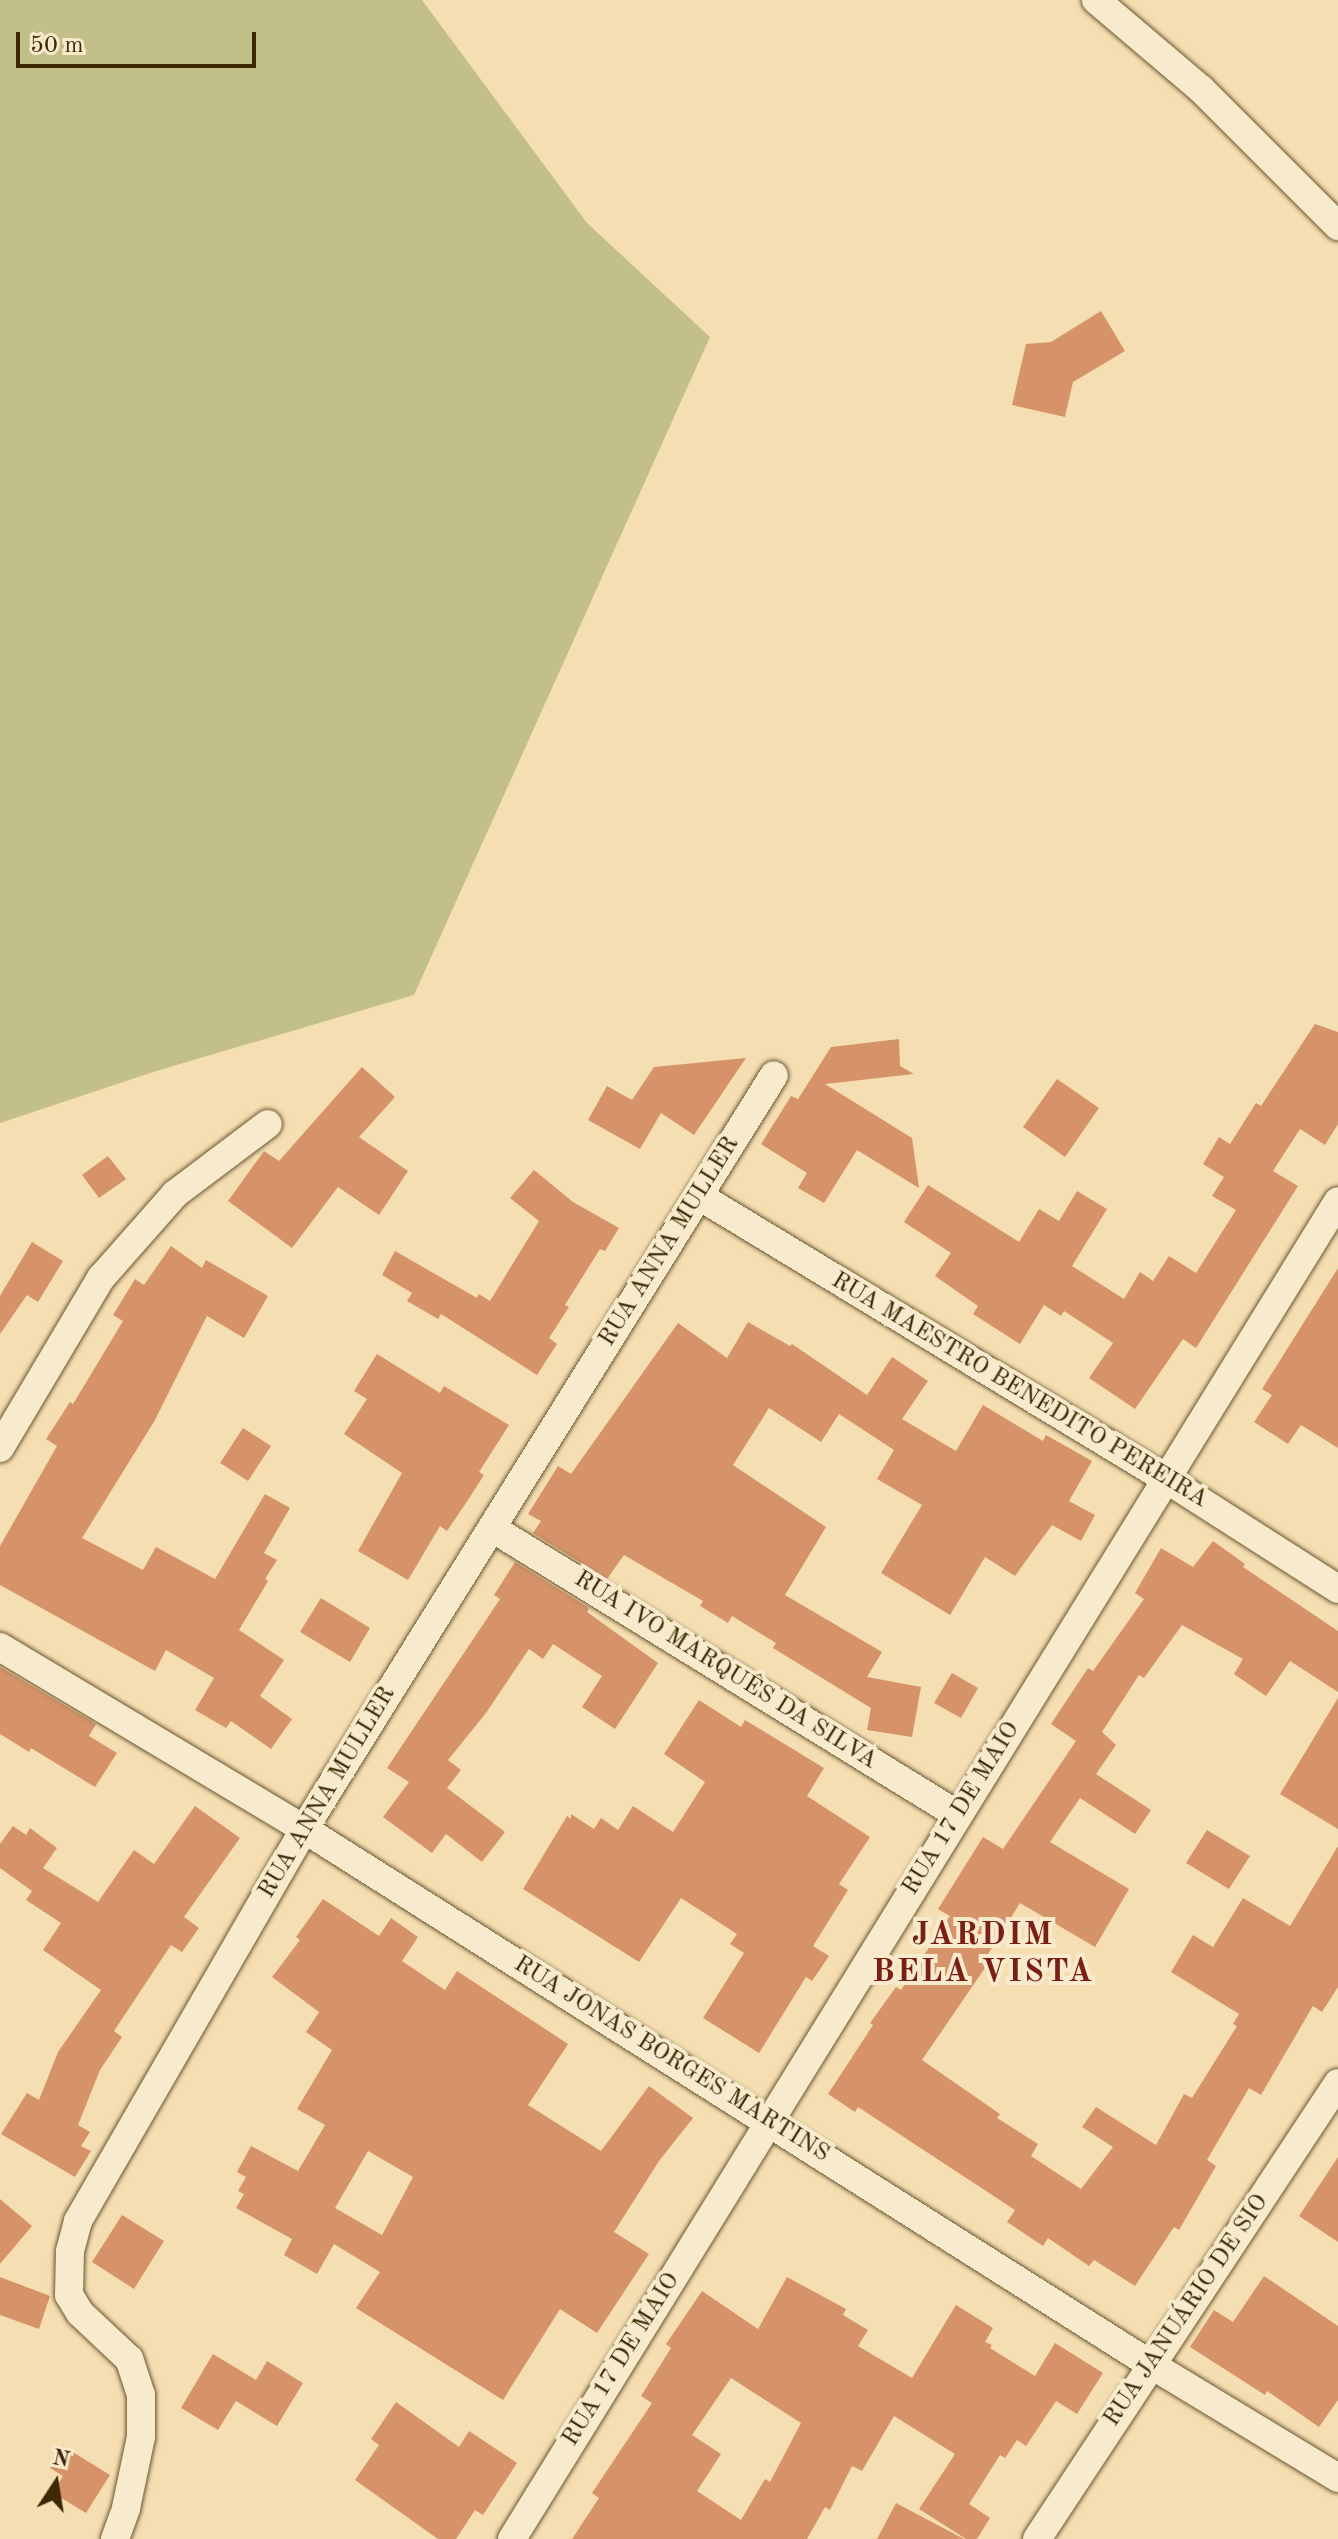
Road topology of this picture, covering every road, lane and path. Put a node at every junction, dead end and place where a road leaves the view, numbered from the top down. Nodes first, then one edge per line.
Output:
1 (1096, 0) edge
2 (1338, 226) edge
3 (774, 1075) dead end
4 (268, 1124) dead end
5 (699, 1196) junction
6 (1338, 1201) edge
7 (0, 1448) edge
8 (1166, 1479) junction
9 (492, 1528) junction
10 (1338, 1589) edge
11 (0, 1647) edge
12 (958, 1815) junction
13 (304, 1829) junction
14 (1338, 2083) edge
15 (769, 2121) junction
16 (1150, 2364) junction
17 (1338, 2478) edge
18 (115, 2539) edge
19 (512, 2539) edge
20 (1037, 2539) edge

1 - 2 street
3 - 5 street, RUA ANNA MULLER
4 - 7 street
5 - 8 street, RUA MAESTRO BENEDITO PEREIRA
5 - 9 street, RUA ANNA MULLER
6 - 8 street, RUA 17 DE MAIO
8 - 10 street, RUA MAESTRO BENEDITO PEREIRA
8 - 12 street, RUA 17 DE MAIO
9 - 12 street, RUA IVO MARQUÊS DA SILVA
9 - 13 street, RUA ANNA MULLER
11 - 13 street, RUA JONAS BORGES MARTINS
12 - 15 street, RUA 17 DE MAIO
13 - 15 street, RUA JONAS BORGES MARTINS
13 - 18 street, RUA ANNA MULLER
14 - 16 street, RUA JANUÁRIO DE SIO
15 - 16 street, RUA JONAS BORGES MARTINS
15 - 19 street, RUA 17 DE MAIO
16 - 17 street, RUA JONAS BORGES MARTINS
16 - 20 street, RUA JANUÁRIO DE SIO

